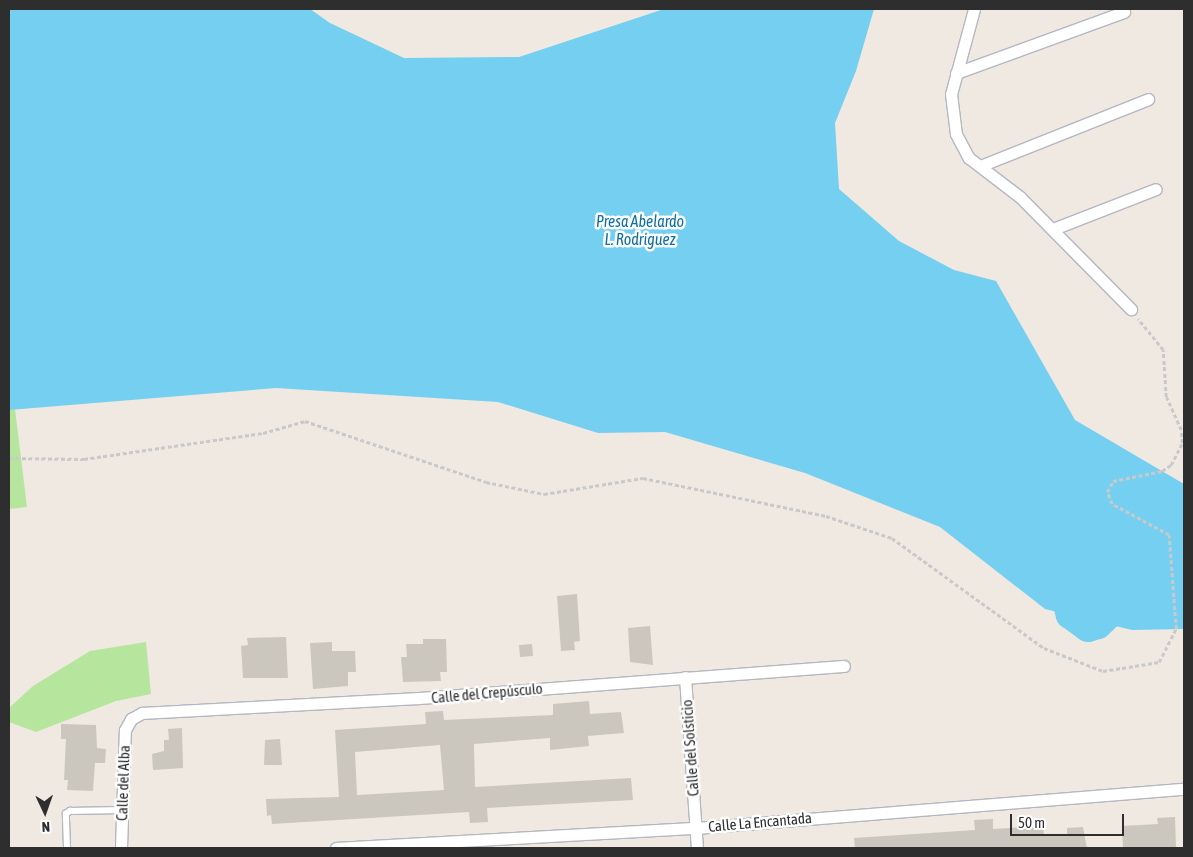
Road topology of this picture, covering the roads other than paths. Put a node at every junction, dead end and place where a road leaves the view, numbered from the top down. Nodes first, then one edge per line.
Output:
1 (974, 9) edge
2 (1124, 12) dead end
3 (956, 73) junction
4 (1148, 99) dead end
5 (980, 166) junction
6 (1156, 189) dead end
7 (1053, 229) junction
8 (1131, 309) road end
9 (844, 666) dead end
10 (684, 677) junction
11 (131, 719) joint
12 (1184, 788) edge
13 (122, 810) junction
14 (695, 828) junction
15 (67, 848) edge
16 (121, 848) edge
17 (336, 848) edge
18 (697, 848) edge

1 - 3 street
2 - 3 street
3 - 5 street
4 - 5 street
5 - 7 street
6 - 7 street
7 - 8 street
9 - 10 street, Calle del Crepúsculo
10 - 11 street, Calle del Crepúsculo
10 - 14 street, Calle del Solsticio
11 - 13 street, Calle del Alba
12 - 14 street, Calle La Encantada
13 - 15 lane
13 - 16 street, Calle del Alba
14 - 17 street, Calle La Encantada
14 - 18 street, Calle del Solsticio

